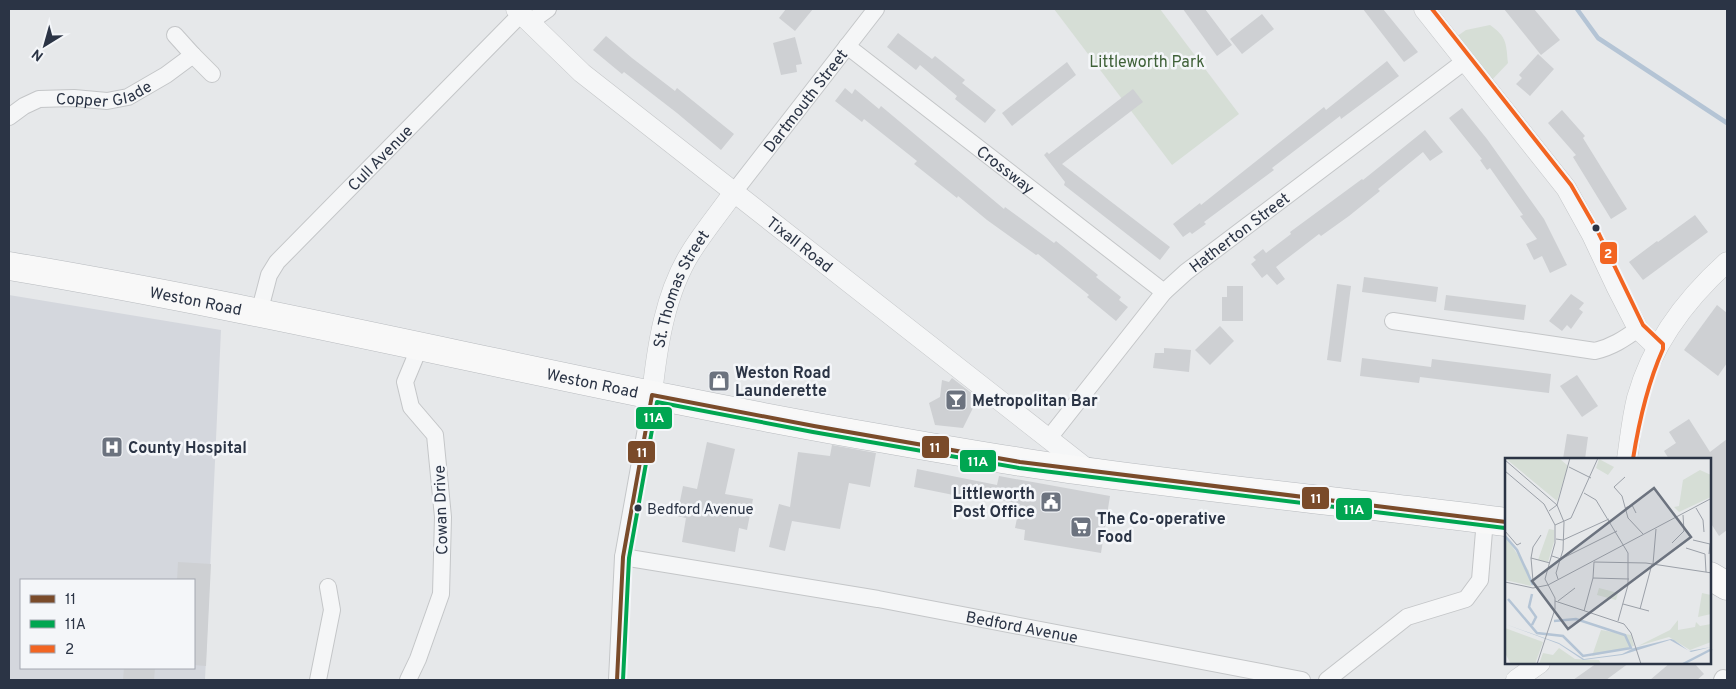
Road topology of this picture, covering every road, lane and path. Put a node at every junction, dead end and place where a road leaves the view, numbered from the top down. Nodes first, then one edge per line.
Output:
1 (548, 9) edge
2 (876, 9) edge
3 (1424, 9) edge
4 (522, 15) edge
5 (175, 35) dead end
6 (847, 46) junction
7 (193, 55) junction
8 (1465, 61) junction
9 (212, 74) dead end
10 (9, 116) edge
11 (734, 192) junction
12 (1727, 262) edge
13 (9, 266) edge
14 (1164, 292) junction
15 (259, 313) junction
16 (1393, 321) dead end
17 (1638, 329) junction
18 (420, 346) junction
19 (1658, 347) junction
20 (652, 395) junction
21 (1049, 438) junction
22 (1627, 458) edge
23 (1091, 472) junction
24 (1495, 521) edge
25 (623, 557) junction
26 (1711, 577) edge
27 (1727, 586) edge
28 (328, 587) dead end
29 (1539, 664) edge
30 (318, 680) edge
31 (408, 680) edge
32 (617, 680) edge
33 (1302, 680) edge
34 (1327, 680) edge
35 (1516, 680) edge

1 - 4 street, Cull Avenue
2 - 6 street, Dartmouth Street
3 - 8 street
4 - 11 street, Tixall Road
4 - 15 street, Cull Avenue
5 - 7 street
6 - 11 street, Dartmouth Street
6 - 14 street, Crossway
7 - 9 street
7 - 10 street, Copper Glade
8 - 14 street, Hatherton Street
8 - 17 street
11 - 20 street, St. Thomas Street
11 - 21 street, Tixall Road
12 - 19 street
13 - 15 highway, Weston Road
14 - 21 street, Hatherton Street
15 - 18 highway, Weston Road
16 - 17 street
17 - 19 street
18 - 20 highway, Weston Road
18 - 31 street, Cowan Drive
19 - 22 street
20 - 23 highway, Weston Road
20 - 25 street
21 - 23 street, Tixall Road
23 - 24 highway, Weston Road
24 - 34 street
25 - 32 street
25 - 33 street, Bedford Avenue
26 - 27 highway
28 - 30 street
29 - 35 street

